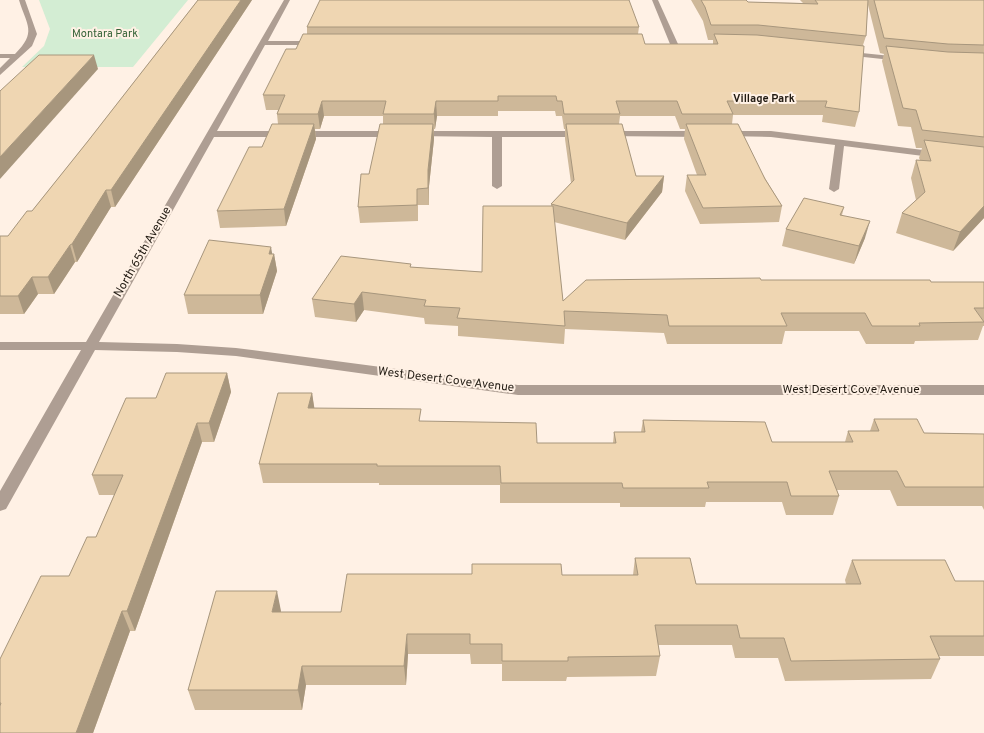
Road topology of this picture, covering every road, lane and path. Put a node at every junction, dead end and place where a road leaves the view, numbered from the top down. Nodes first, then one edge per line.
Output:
1 (22, 0) edge
2 (286, 0) edge
3 (655, 0) edge
4 (263, 43) junction
5 (324, 43) edge
6 (664, 44) edge
7 (674, 44) junction
8 (683, 44) edge
9 (838, 52) edge
10 (0, 56) edge
11 (18, 56) junction
12 (906, 60) edge
13 (0, 74) edge
14 (211, 134) junction
15 (497, 134) junction
16 (840, 143) junction
17 (946, 156) edge
18 (497, 186) dead end
19 (834, 189) dead end
20 (0, 346) edge
21 (90, 346) junction
22 (984, 390) edge
23 (0, 505) edge

1 - 11 street
2 - 4 street, North 65th Avenue
3 - 7 street
4 - 5 street
4 - 14 street, North 65th Avenue
6 - 7 street
7 - 8 street
9 - 12 street
10 - 11 street
11 - 13 street
14 - 15 street
14 - 21 street, North 65th Avenue
15 - 16 street
15 - 18 street
16 - 17 street
16 - 19 street
20 - 21 street, West Desert Cove Avenue
21 - 22 street, West Desert Cove Avenue
21 - 23 street, North 65th Avenue

